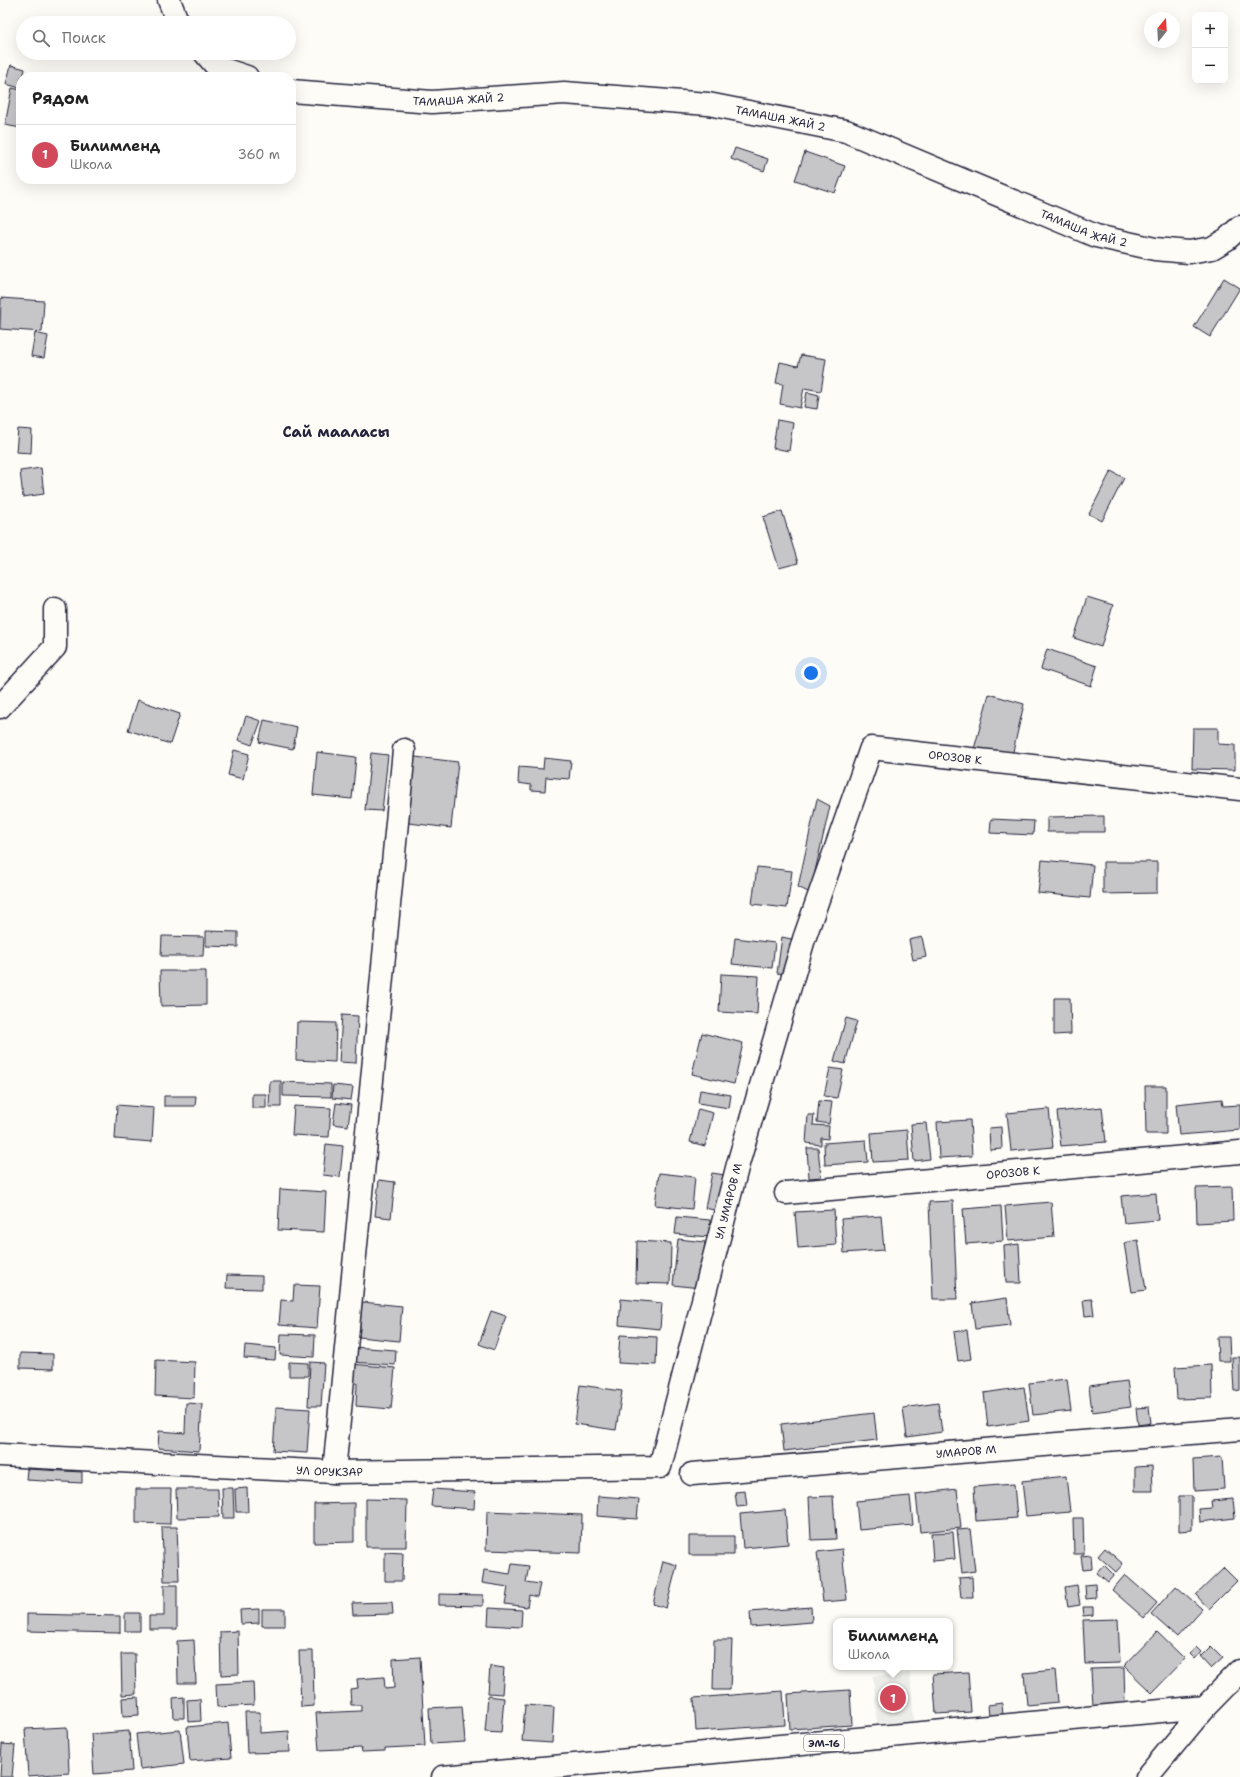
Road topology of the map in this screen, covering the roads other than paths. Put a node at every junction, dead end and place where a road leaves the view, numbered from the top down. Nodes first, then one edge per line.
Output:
1 (169, 0) edge
2 (175, 16) edge
3 (211, 60) edge
4 (232, 72) edge
5 (296, 91) edge
6 (1240, 227) edge
7 (54, 609) dead end
8 (0, 707) edge
9 (404, 750) dead end
10 (1240, 789) edge
11 (804, 939) joint
12 (1240, 1152) edge
13 (786, 1193) dead end
14 (1240, 1429) edge
15 (0, 1455) edge
16 (660, 1467) joint
17 (334, 1472) junction
18 (692, 1474) dead end
19 (1240, 1671) edge
20 (1205, 1707) junction
21 (443, 1777) edge
22 (1148, 1777) edge

1 - 2 main road
3 - 4 main road
5 - 6 main road, ТАМАША ЖАЙ 2
7 - 8 main road
9 - 17 main road
10 - 11 main road, ОРОЗОВ К
11 - 16 main road, УЛ УМАРОВ М
12 - 13 main road, ОРОЗОВ К
14 - 18 main road, УМАРОВ М
15 - 17 main road, УЛ ОРУКЗАР
16 - 17 main road, УЛ ОРУКЗАР
19 - 20 main road
20 - 21 main road, ЭМ-16
20 - 22 main road

